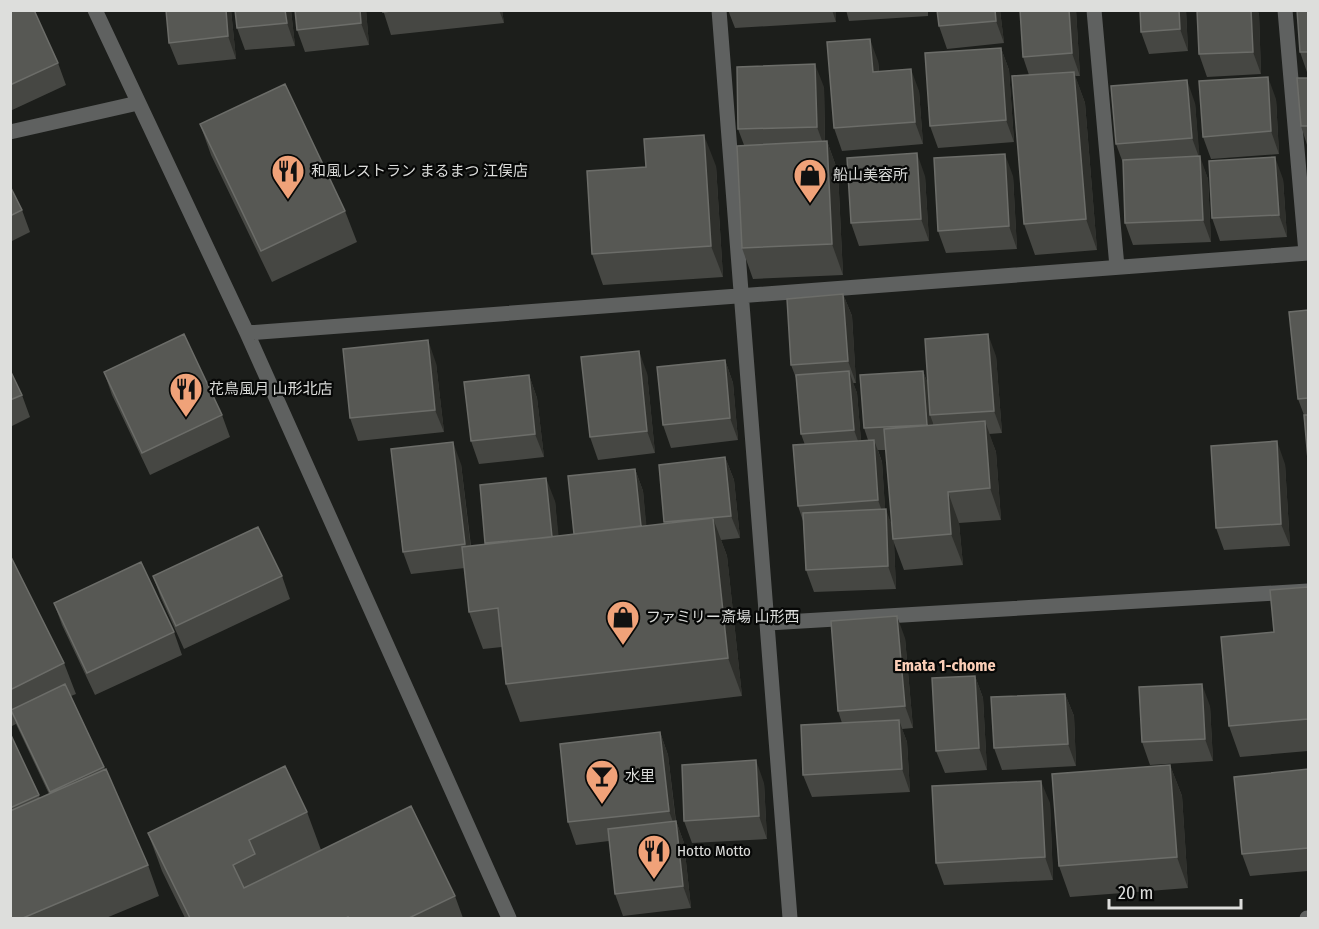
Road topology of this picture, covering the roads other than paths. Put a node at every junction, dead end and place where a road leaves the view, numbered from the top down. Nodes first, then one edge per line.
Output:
1 (95, 10) edge
2 (719, 10) edge
3 (1094, 10) edge
4 (1285, 10) edge
5 (138, 103) junction
6 (10, 132) edge
7 (1307, 253) edge
8 (1117, 267) junction
9 (741, 296) junction
10 (247, 333) junction
11 (1308, 591) edge
12 (768, 623) junction
13 (509, 918) edge
14 (790, 918) edge

1 - 5 street
2 - 9 street
3 - 8 street
4 - 7 street
5 - 6 street
5 - 10 street
7 - 8 street
8 - 9 street
9 - 10 street
9 - 12 street
10 - 13 street
11 - 12 street
12 - 14 street

